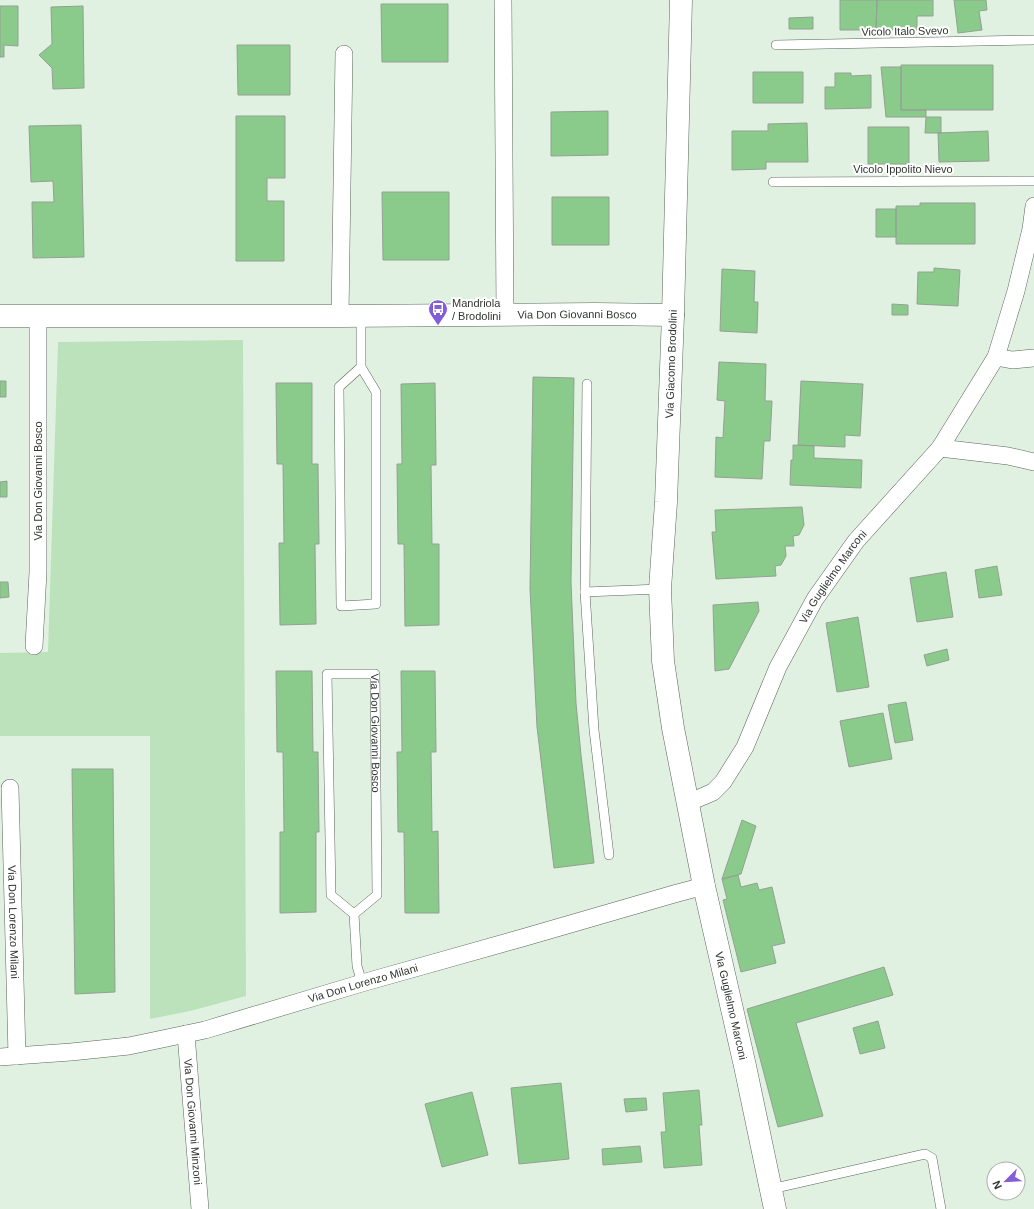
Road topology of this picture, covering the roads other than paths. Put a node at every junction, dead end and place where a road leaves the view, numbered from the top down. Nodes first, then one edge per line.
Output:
1 (503, 0) edge
2 (680, 0) edge
3 (1034, 40) edge
4 (776, 45) dead end
5 (344, 54) dead end
6 (1034, 181) edge
7 (773, 182) dead end
8 (1034, 206) edge
9 (505, 315) junction
10 (673, 315) junction
11 (0, 316) edge
12 (340, 316) junction
13 (361, 316) junction
14 (38, 317) junction
15 (996, 357) junction
16 (1034, 358) edge
17 (361, 367) junction
18 (587, 384) dead end
19 (940, 448) junction
20 (1034, 462) edge
21 (660, 589) junction
22 (585, 592) junction
23 (34, 646) dead end
24 (673, 728) joint
25 (10, 788) dead end
26 (687, 803) junction
27 (609, 855) dead end
28 (704, 886) junction
29 (354, 914) junction
30 (362, 983) junction
31 (186, 1034) junction
32 (17, 1056) junction
33 (0, 1057) edge
34 (773, 1199) edge
35 (200, 1209) edge
36 (941, 1209) edge

1 - 9 street
2 - 10 street, Via Giacomo Brodolini
3 - 4 lane, Vicolo Italo Svevo
5 - 12 street
6 - 7 lane, Vicolo Ippolito Nievo
8 - 15 street, Via Guglielmo Marconi
9 - 10 street, Via Don Giovanni Bosco
9 - 13 street, Via Don Giovanni Bosco
10 - 21 street, Via Giacomo Brodolini
11 - 14 street, Via Don Giovanni Bosco
12 - 13 street, Via Don Giovanni Bosco
12 - 14 street, Via Don Giovanni Bosco
13 - 17 lane
14 - 23 street, Via Don Giovanni Bosco
15 - 16 street
15 - 19 street, Via Guglielmo Marconi
17 - 17 lane
18 - 22 lane
19 - 20 street
19 - 26 street, Via Guglielmo Marconi
21 - 22 lane
21 - 24 street, Via Giacomo Brodolini
22 - 27 lane
24 - 26 street, Via Guglielmo Marconi
25 - 32 street, Via Don Lorenzo Milani
26 - 28 street, Via Guglielmo Marconi
28 - 30 street, Via Don Lorenzo Milani
28 - 34 street, Via Guglielmo Marconi
29 - 29 lane, Via Don Giovanni Bosco
29 - 30 lane
30 - 31 street, Via Don Lorenzo Milani
31 - 32 street, Via Don Lorenzo Milani
31 - 35 street, Via Don Giovanni Minzoni
32 - 33 street, Via Don Lorenzo Milani
34 - 36 lane

